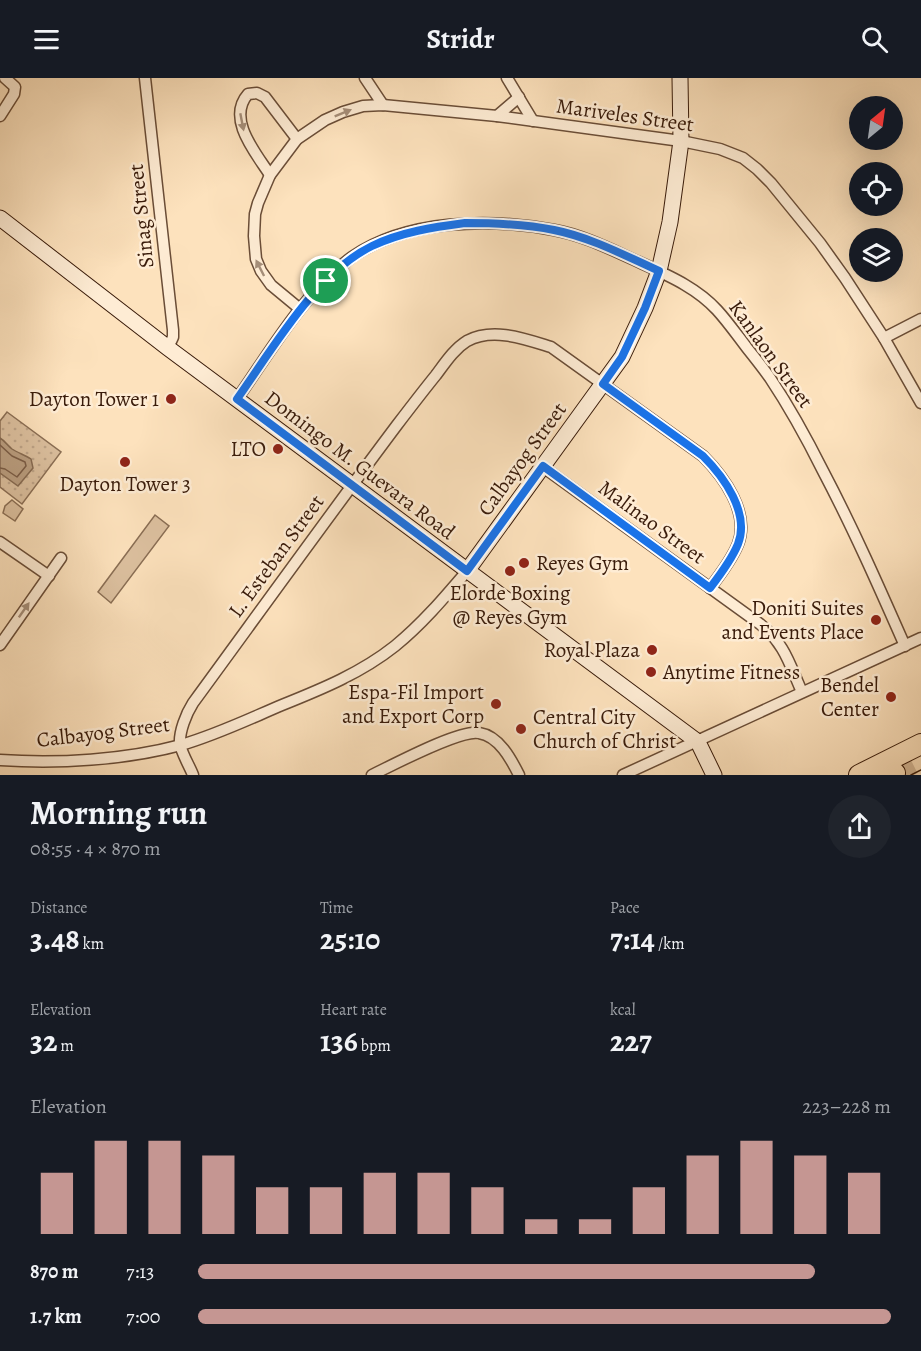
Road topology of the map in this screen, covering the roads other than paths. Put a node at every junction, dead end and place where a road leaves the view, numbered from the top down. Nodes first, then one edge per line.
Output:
1 (5, 78) edge
2 (145, 78) edge
3 (365, 78) edge
4 (507, 78) edge
5 (680, 78) edge
6 (519, 98) junction
7 (383, 105) junction
8 (0, 116) edge
9 (497, 116) junction
10 (533, 121) junction
11 (297, 139) junction
12 (681, 141) junction
13 (270, 175) junction
14 (0, 218) edge
15 (659, 271) junction
16 (300, 309) junction
17 (921, 319) edge
18 (884, 338) junction
19 (168, 348) junction
20 (603, 384) junction
21 (237, 399) junction
22 (921, 403) edge
23 (543, 466) junction
24 (351, 486) junction
25 (4, 545) edge
26 (0, 558) edge
27 (61, 558) dead end
28 (467, 571) junction
29 (49, 576) junction
30 (710, 588) junction
31 (921, 638) edge
32 (0, 645) edge
33 (905, 646) junction
34 (802, 692) junction
35 (698, 742) junction
36 (921, 744) edge
37 (180, 745) junction
38 (0, 760) edge
39 (194, 775) edge
40 (372, 775) edge
41 (519, 775) edge
42 (623, 775) edge
43 (714, 775) edge
44 (859, 775) edge

1 - 8 street
2 - 19 street, Sinag Street
3 - 7 street
4 - 6 street
5 - 12 main road, Calbayog Street
6 - 9 street
6 - 10 street
7 - 9 street, Mariveles Street
11 -> 7 street, Mariveles Street
9 - 10 street, Mariveles Street
10 - 12 street, Mariveles Street
11 - 13 street, Mariveles Street
11 -> 13 street
12 - 15 main road, Calbayog Street
12 - 18 street, Mariveles Street
16 -> 13 street, Mariveles Street
14 - 19 main road, Domingo M. Guevara Road
15 - 16 street, Kanlaon Street
15 - 20 main road, Calbayog Street
15 - 33 street, Kanlaon Street
16 - 21 street, Kanlaon Street
17 - 18 street
18 - 22 street, Mariveles Street
19 - 21 main road, Domingo M. Guevara Road
20 - 23 main road, Calbayog Street
20 - 24 street, L. Esteban Street
20 - 30 street, L. Esteban Street
21 - 24 main road, Domingo M. Guevara Road
23 - 28 main road, Calbayog Street
23 - 30 street, Malinao Street
24 - 28 main road, Domingo M. Guevara Road
24 - 37 street, L. Esteban Street
25 - 26 street
25 - 29 street
27 - 29 street
28 - 35 main road, Domingo M. Guevara Road
28 - 37 street, Calbayog Street
32 -> 29 street
30 - 34 street, Malinao Street
31 - 33 street
33 - 34 street
34 - 35 street
35 - 42 street
35 - 43 main road, Domingo M. Guevara Road
36 - 44 highway
37 - 38 street, Calbayog Street
37 - 39 street
40 - 41 street

